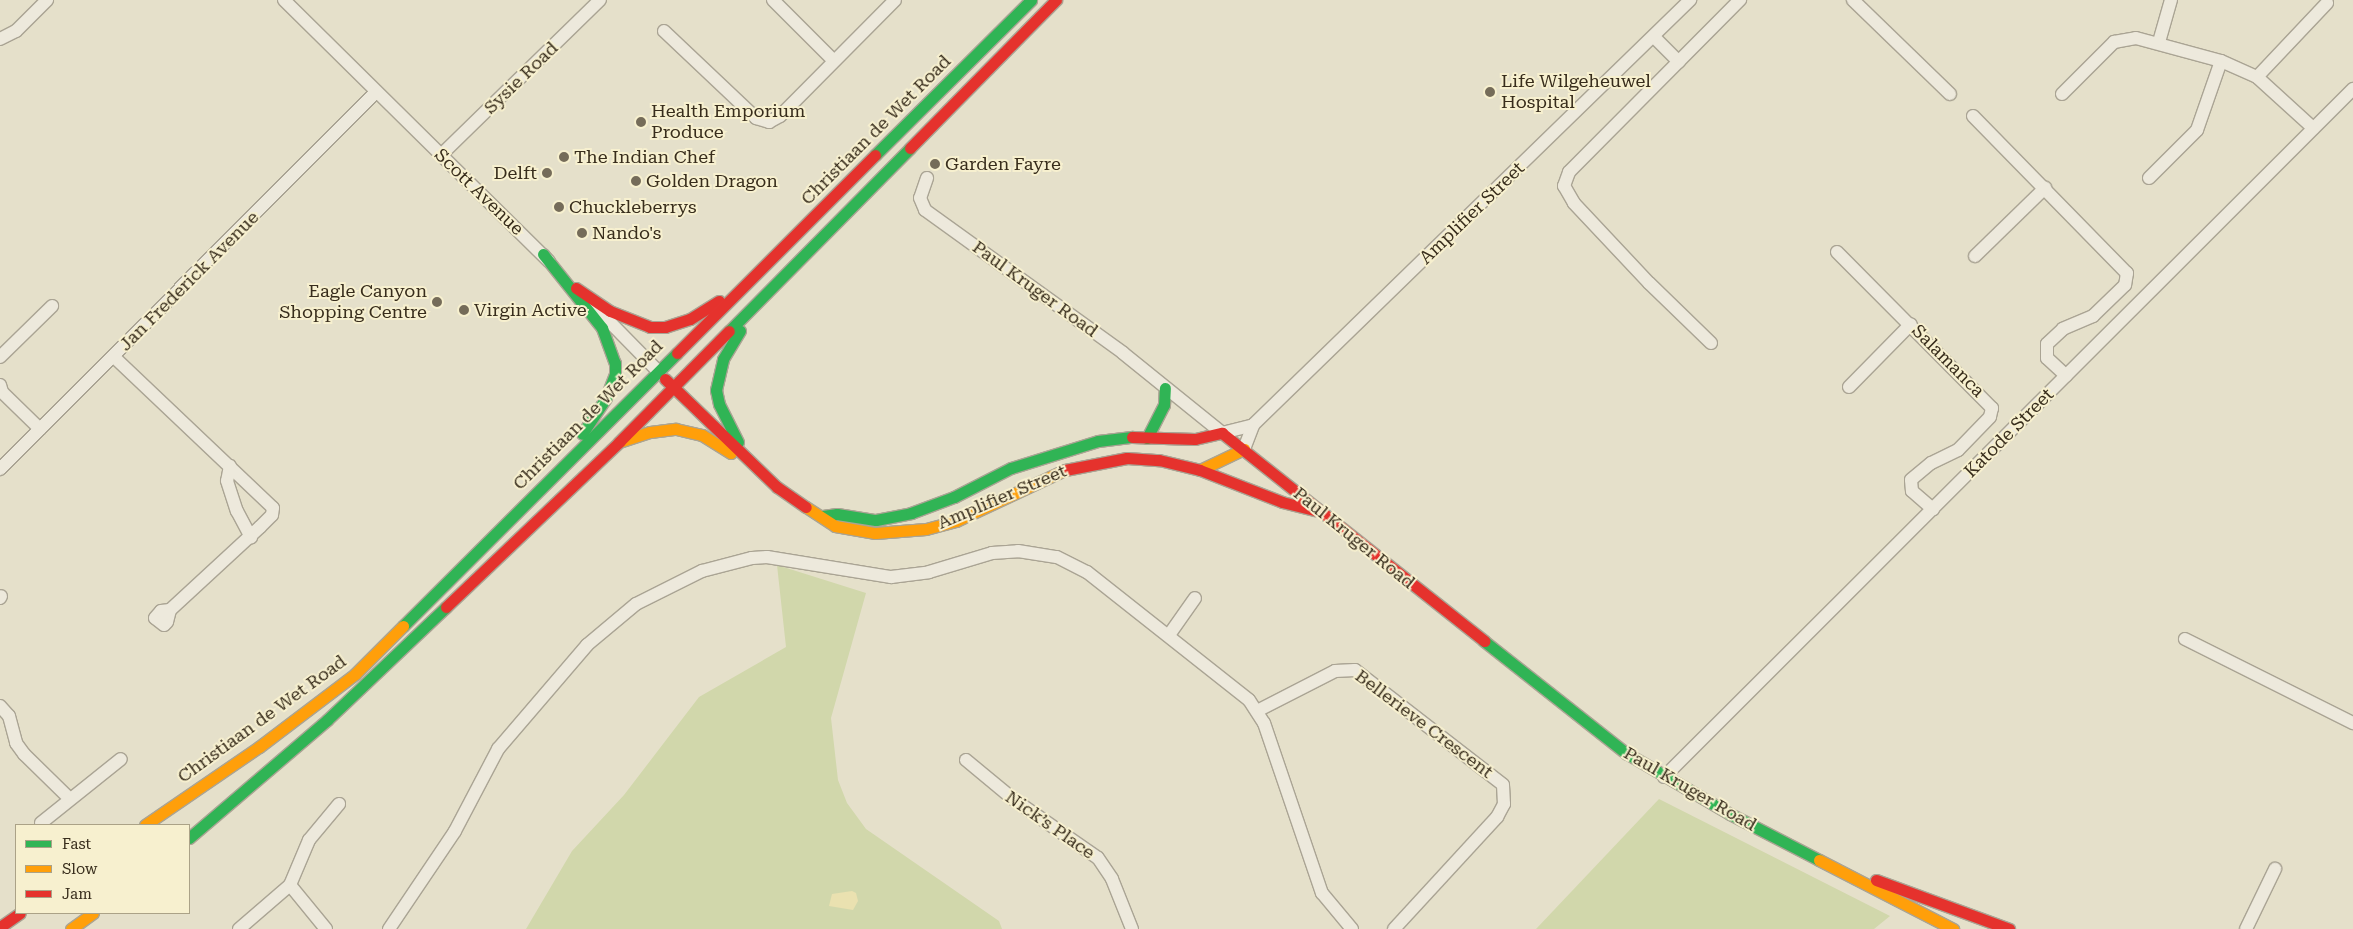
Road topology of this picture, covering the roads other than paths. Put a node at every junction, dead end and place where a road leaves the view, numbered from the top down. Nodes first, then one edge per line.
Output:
1 (48, 0) edge
2 (284, 0) edge
3 (600, 0) edge
4 (772, 0) edge
5 (895, 0) edge
6 (1031, 0) edge
7 (1056, 0) edge
8 (1690, 0) edge
9 (1740, 0) edge
10 (1853, 0) edge
11 (2171, 0) edge
12 (2328, 3) dead end
13 (664, 31) dead end
14 (1654, 37) junction
15 (0, 39) edge
16 (2159, 42) junction
17 (834, 61) junction
18 (2221, 61) junction
19 (1679, 62) junction
20 (2258, 77) junction
21 (2353, 88) edge
22 (376, 92) junction
23 (1950, 94) dead end
24 (2062, 94) dead end
25 (1973, 116) dead end
26 (2313, 128) junction
27 (441, 155) junction
28 (927, 178) dead end
29 (2149, 178) dead end
30 (2045, 188) junction
31 (1837, 252) dead end
32 (543, 254) junction
33 (1975, 256) dead end
34 (744, 285) junction
35 (576, 288) junction
36 (762, 300) junction
37 (52, 306) dead end
38 (1911, 324) junction
39 (1711, 343) dead end
40 (0, 357) edge
41 (114, 357) junction
42 (658, 371) junction
43 (2066, 376) junction
44 (0, 385) edge
45 (673, 387) junction
46 (1849, 387) dead end
47 (1165, 388) junction
48 (1254, 425) junction
49 (40, 430) junction
50 (1222, 433) junction
51 (1148, 438) junction
52 (619, 442) junction
53 (1244, 449) junction
54 (750, 463) junction
55 (230, 466) junction
56 (0, 469) edge
57 (1200, 470) junction
58 (777, 487) junction
59 (540, 488) junction
60 (1933, 509) junction
61 (1319, 512) junction
62 (823, 516) junction
63 (250, 537) junction
64 (1195, 598) dead end
65 (170, 610) dead end
66 (1170, 635) junction
67 (2185, 639) dead end
68 (0, 706) edge
69 (1257, 711) junction
70 (2353, 723) edge
71 (121, 760) dead end
72 (966, 760) dead end
73 (1664, 777) junction
74 (70, 799) junction
75 (339, 804) dead end
76 (41, 823) dead end
77 (146, 824) edge
78 (190, 837) edge
79 (1825, 863) junction
80 (2275, 869) dead end
81 (290, 885) junction
82 (19, 914) edge
83 (92, 914) edge
84 (0, 927) edge
85 (71, 929) edge
86 (239, 929) edge
87 (326, 929) edge
88 (389, 929) edge
89 (1132, 929) edge
90 (1352, 929) edge
91 (1394, 929) edge
92 (1953, 929) edge
93 (2009, 929) edge
94 (2246, 929) edge

1 - 15 street
2 - 22 street, Scott Avenue
3 - 27 street, Sysie Road
4 - 17 street
5 - 17 street
6 - 34 main road, Christiaan de Wet Road
7 - 36 main road, Christiaan de Wet Road
8 - 14 street, Amplifier Street
9 - 19 street
10 - 23 street
11 - 16 street
12 - 20 street
13 - 17 street
14 - 19 street
14 - 48 street, Amplifier Street
16 - 18 street
16 - 24 street
18 - 20 street
18 - 29 street
19 - 39 street
20 - 26 street
21 - 26 street, Katode Street
22 - 27 street, Scott Avenue
22 - 41 street, Jan Frederick Avenue
25 - 30 street
26 - 43 street, Katode Street
27 - 32 street, Scott Avenue
28 - 47 street, Paul Kruger Road
30 - 33 street
30 - 43 street
31 - 38 street, Salamanca
32 - 35 street, Scott Avenue
32 - 59 main road
34 - 35 main road
34 - 42 main road, Christiaan de Wet Road
35 - 42 street, Scott Avenue
36 - 45 main road, Christiaan de Wet Road
36 - 54 main road
37 - 40 street
38 - 46 street
38 - 60 street, Salamanca
41 - 49 street, Jan Frederick Avenue
41 - 55 street
42 - 45 main road, Scott Avenue
42 - 59 main road, Christiaan de Wet Road
43 - 60 street, Katode Street
44 - 49 street
45 - 52 main road, Christiaan de Wet Road
45 - 54 main road, Amplifier Street
47 - 50 street, Paul Kruger Road
47 - 51 main road
48 - 50 street, Amplifier Street
48 - 53 street, Amplifier Street
49 - 56 street, Jan Frederick Avenue
50 - 51 main road, Amplifier Street
50 - 53 main road, Paul Kruger Road
51 - 62 main road, Amplifier Street
52 - 58 main road
52 - 78 main road, Christiaan de Wet Road
53 - 57 main road
53 - 61 main road, Paul Kruger Road
54 - 58 main road, Amplifier Street
55 - 63 street
55 - 63 street
57 - 61 main road, Amplifier Street
57 - 62 main road, Amplifier Street
58 - 62 main road, Amplifier Street
59 - 77 main road, Christiaan de Wet Road
60 - 73 street, Katode Street
61 - 73 main road, Paul Kruger Road
63 - 65 street
64 - 66 street
66 - 69 street
66 - 88 street
67 - 70 street
68 - 74 street
69 - 90 street
69 - 91 street, Bellerieve Crescent
71 - 74 street
72 - 89 street, Nick’s Place
73 - 79 main road, Paul Kruger Road
74 - 76 street
75 - 81 street
79 - 92 main road, Paul Kruger Road
79 - 93 main road, Paul Kruger Road
80 - 94 street
81 - 86 street
81 - 87 street
82 - 84 main road
83 - 85 main road

